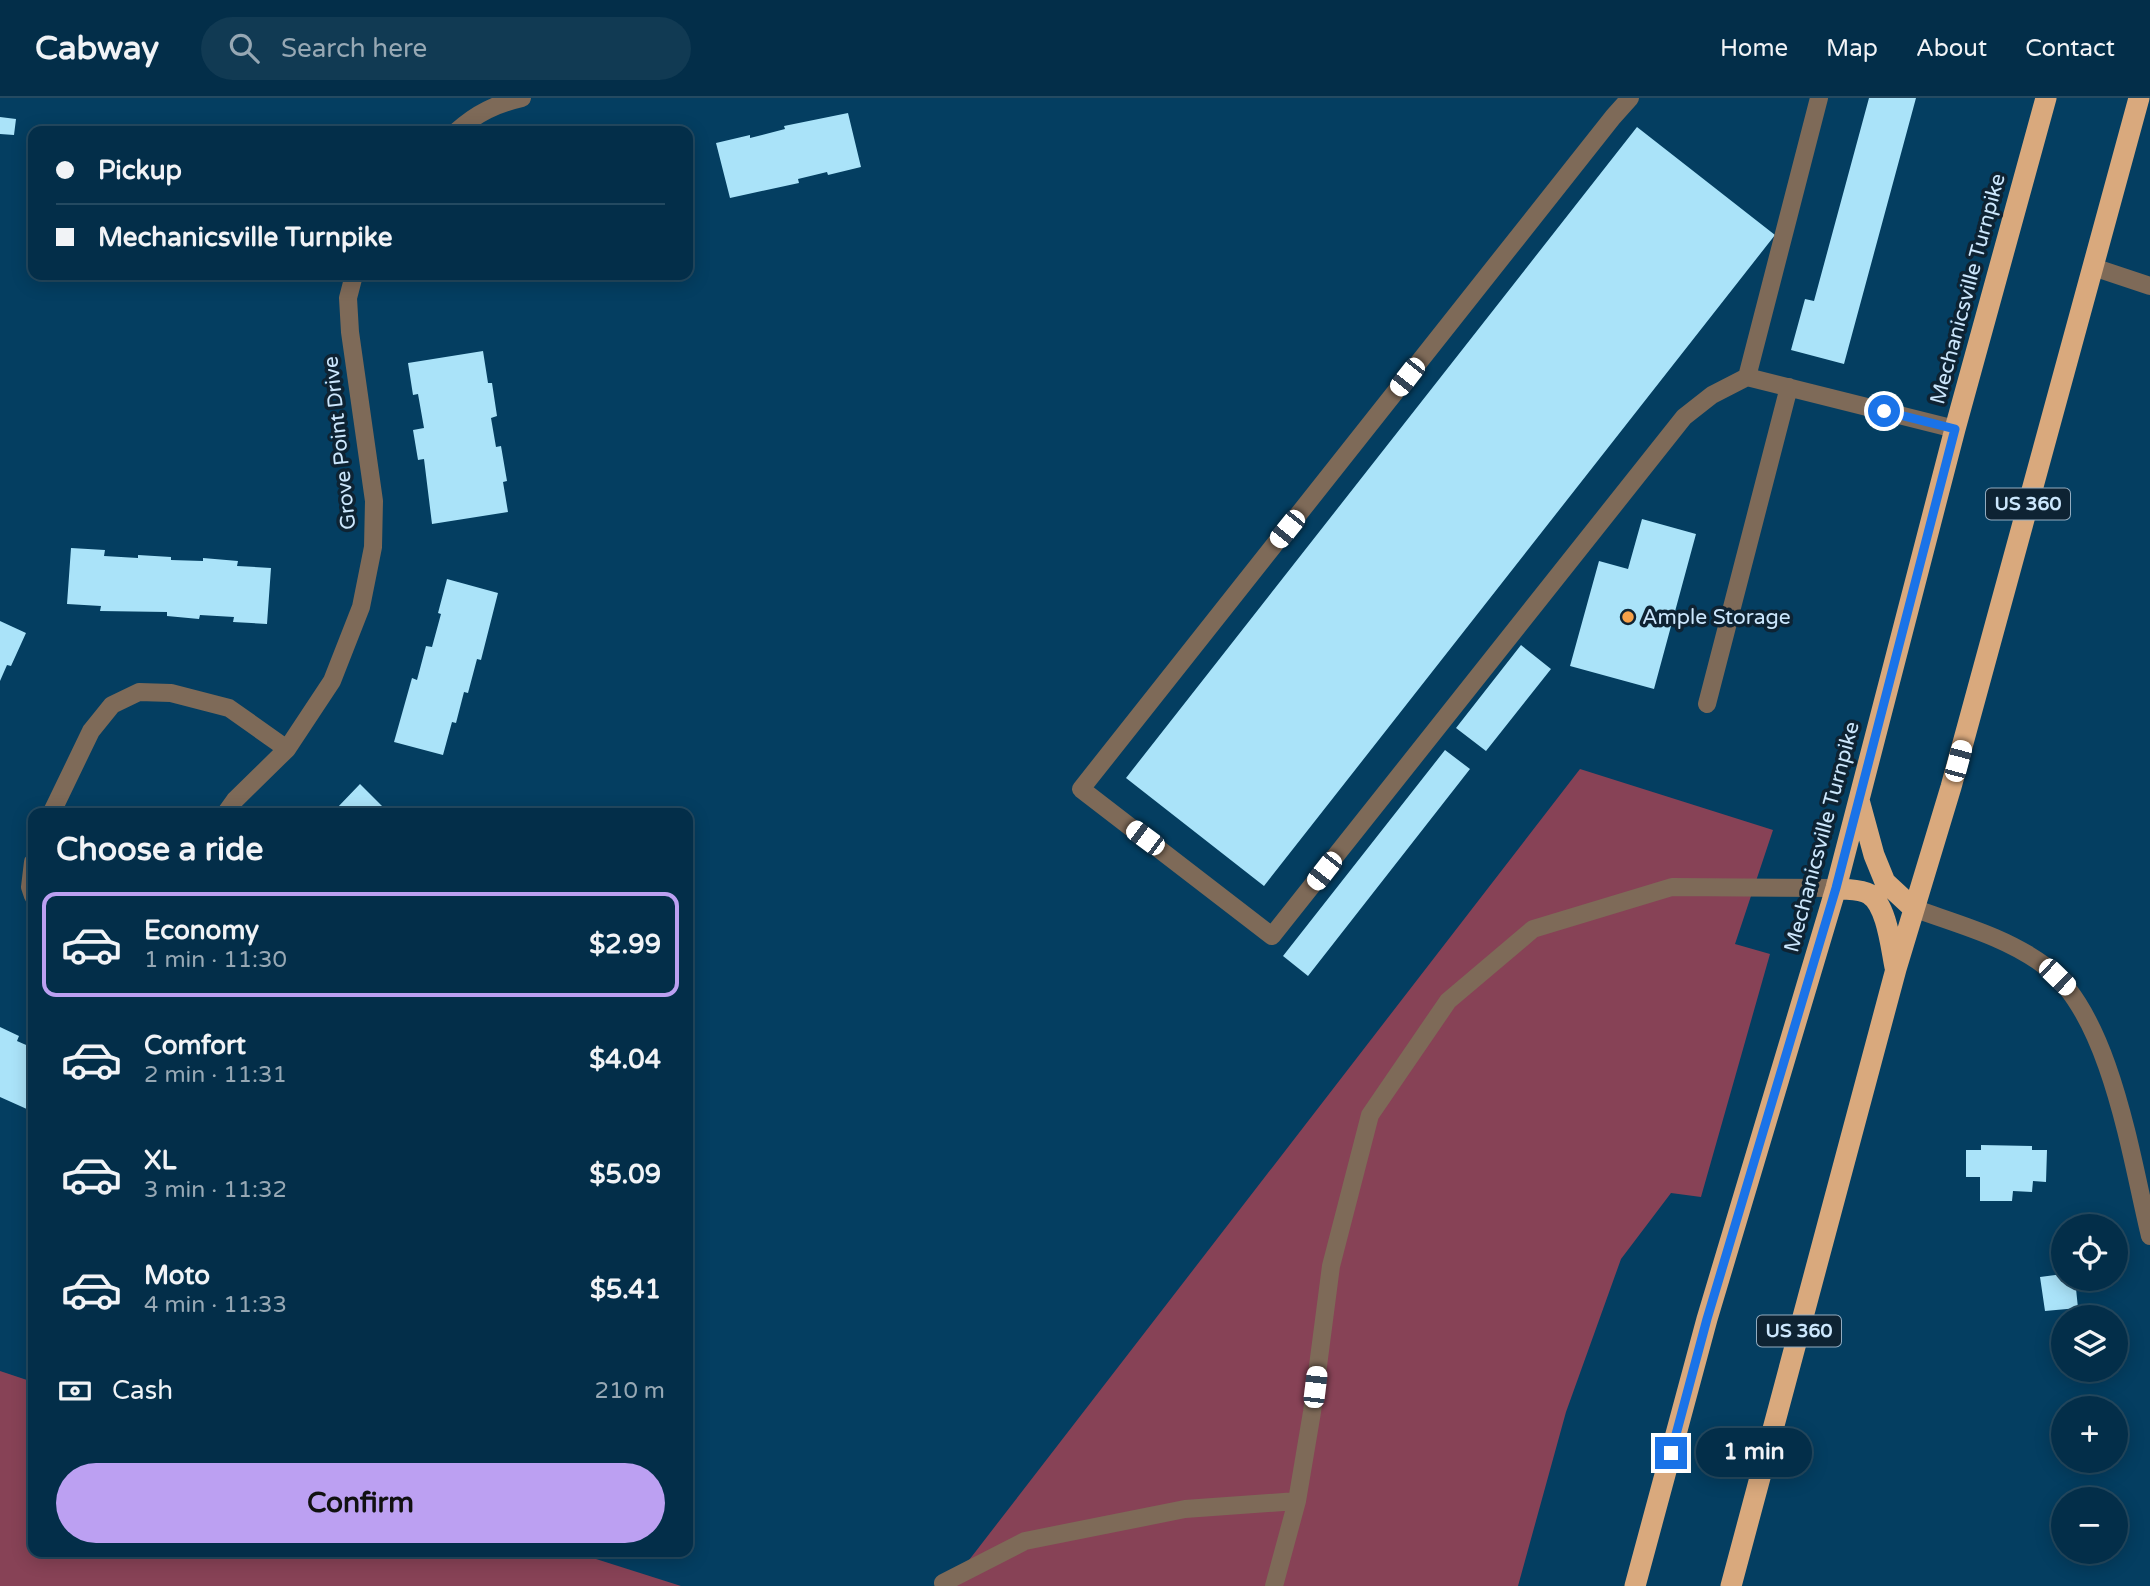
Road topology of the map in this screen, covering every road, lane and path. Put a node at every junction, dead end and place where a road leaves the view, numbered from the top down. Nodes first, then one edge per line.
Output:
1 (522, 98) edge
2 (1630, 98) edge
3 (1819, 98) edge
4 (2046, 98) edge
5 (2139, 98) edge
6 (463, 126) edge
7 (2093, 267) junction
8 (353, 280) edge
9 (2150, 286) edge
10 (1748, 377) junction
11 (1789, 387) junction
12 (1955, 429) junction
13 (1707, 704) dead end
14 (287, 749) junction
15 (1858, 798) junction
16 (54, 808) edge
17 (229, 808) edge
18 (1836, 888) junction
19 (1913, 908) junction
20 (1896, 969) junction
21 (2150, 1236) edge
22 (1297, 1501) junction
23 (944, 1586) edge
24 (1274, 1586) edge
25 (1635, 1586) edge
26 (1731, 1586) edge

1 - 6 street
2 - 10 street
3 - 10 street
4 - 12 highway, Mechanicsville Turnpike
5 - 7 highway, US 360
7 - 9 street
7 - 19 highway, US 360
8 - 14 street, Grove Point Drive
10 - 11 street
11 - 12 street
11 - 13 street
12 - 15 highway, Mechanicsville Turnpike
14 - 16 street
14 - 17 street, Grove Point Drive
15 - 18 highway, Mechanicsville Turnpike
15 - 19 highway
18 - 20 highway
18 - 22 street
18 - 25 highway, Mechanicsville Turnpike
19 - 20 highway, US 360
19 - 21 street
20 - 26 highway, US 360
22 - 23 street
22 - 24 street

